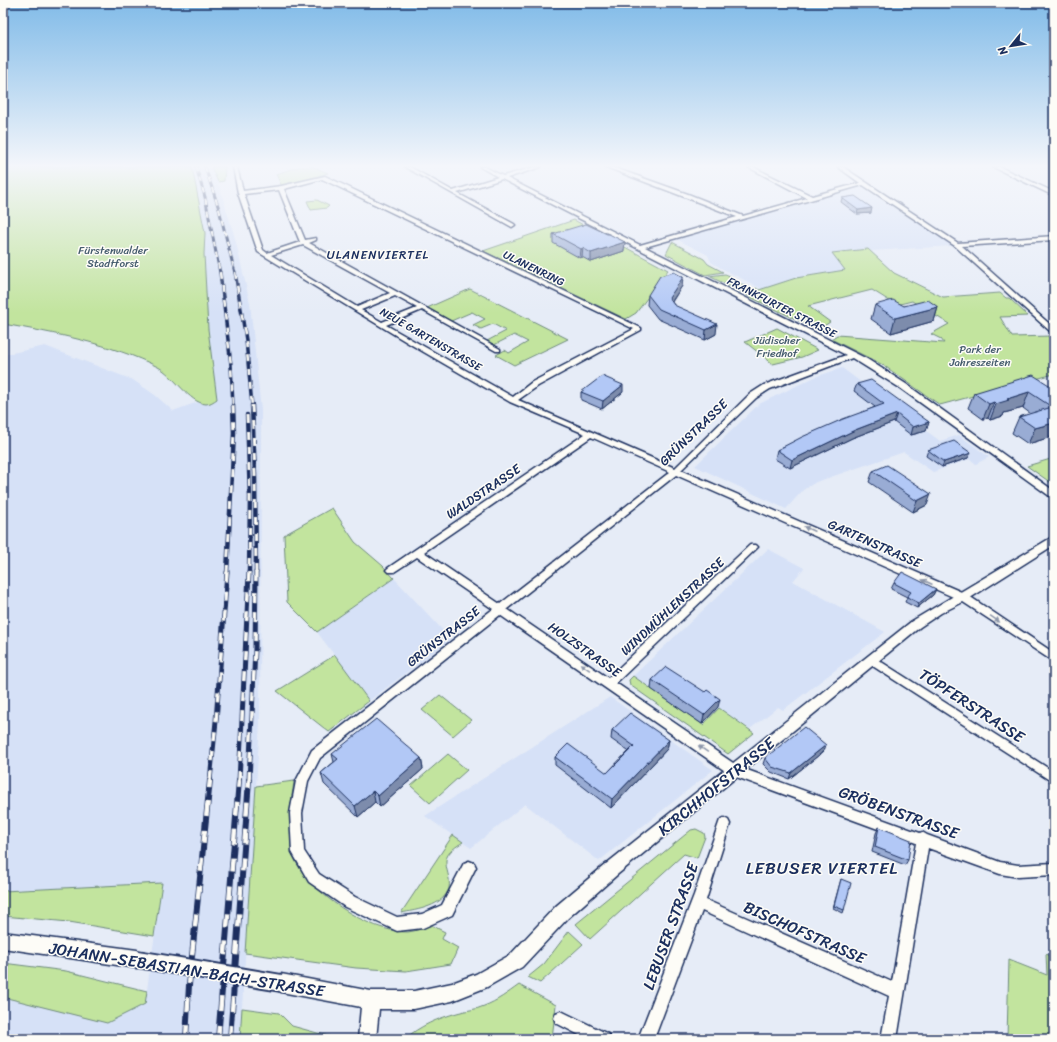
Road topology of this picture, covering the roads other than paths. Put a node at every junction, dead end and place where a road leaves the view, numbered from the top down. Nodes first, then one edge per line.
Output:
1 (248, 216) edge
2 (293, 216) edge
3 (403, 216) edge
4 (496, 216) edge
5 (578, 216) edge
6 (736, 216) edge
7 (749, 216) edge
8 (914, 216) edge
9 (741, 218) junction
10 (512, 225) dead end
11 (1054, 238) edge
12 (314, 239) dead end
13 (305, 243) junction
14 (958, 244) junction
15 (640, 247) junction
16 (267, 255) junction
17 (396, 293) junction
18 (357, 308) junction
19 (422, 308) junction
20 (382, 324) junction
21 (1054, 332) edge
22 (498, 350) dead end
23 (852, 355) junction
24 (513, 400) junction
25 (591, 434) junction
26 (676, 471) junction
27 (1054, 495) edge
28 (1054, 540) edge
29 (753, 547) dead end
30 (417, 552) junction
31 (390, 570) dead end
32 (963, 597) junction
33 (502, 609) junction
34 (1054, 658) edge
35 (872, 660) junction
36 (609, 684) junction
37 (735, 771) junction
38 (1054, 778) edge
39 (724, 824) dead end
40 (922, 838) junction
41 (469, 867) dead end
42 (1054, 869) edge
43 (698, 903) junction
44 (3, 940) edge
45 (897, 992) junction
46 (371, 1000) junction
47 (561, 1018) dead end
48 (367, 1039) edge
49 (603, 1039) edge
50 (646, 1039) edge
51 (889, 1039) edge

1 - 16 street, NEUE GARTENSTRASSE
2 - 13 street
3 - 24 street, ULANENRING
4 - 10 street
5 - 15 street, FRANKFURTER STRASSE
6 - 9 street
7 - 9 street
8 - 14 street
9 - 15 street
11 - 14 street
12 - 13 street
13 - 16 street
13 - 17 street
14 - 21 street
15 - 23 street, FRANKFURTER STRASSE
16 - 18 street, NEUE GARTENSTRASSE
17 - 18 street
17 - 19 street
18 - 20 street, NEUE GARTENSTRASSE
19 - 20 street
19 - 22 street
20 - 24 street, NEUE GARTENSTRASSE
23 - 26 street, GRÜNSTRASSE
23 - 27 street, FRANKFURTER STRASSE
24 - 25 street, NEUE GARTENSTRASSE
25 - 26 street, NEUE GARTENSTRASSE
25 - 30 street, WALDSTRASSE
32 -> 26 street, GARTENSTRASSE
26 - 33 street, GRÜNSTRASSE
28 - 32 street, KIRCHHOFSTRASSE
29 - 36 street, WINDMÜHLENSTRASSE
30 - 31 street, WALDSTRASSE
30 - 33 street, HOLZSTRASSE
32 -> 34 street, GARTENSTRASSE
32 - 35 street, KIRCHHOFSTRASSE
36 -> 33 street, HOLZSTRASSE
33 - 41 street, GRÜNSTRASSE
35 - 37 street, KIRCHHOFSTRASSE
35 - 38 street, TÖPFERSTRASSE
37 -> 36 street, HOLZSTRASSE
37 - 40 street, GRÖBENSTRASSE
37 - 46 street, KIRCHHOFSTRASSE
39 - 43 street, LEBUSER STRASSE
40 - 42 street, GRÖBENSTRASSE
40 - 45 street
43 - 45 street, BISCHOFSTRASSE
43 - 50 street, LEBUSER STRASSE
44 - 46 street, JOHANN-SEBASTIAN-BACH-STRASSE, bridge
45 - 51 street
46 - 48 street
47 - 49 street

